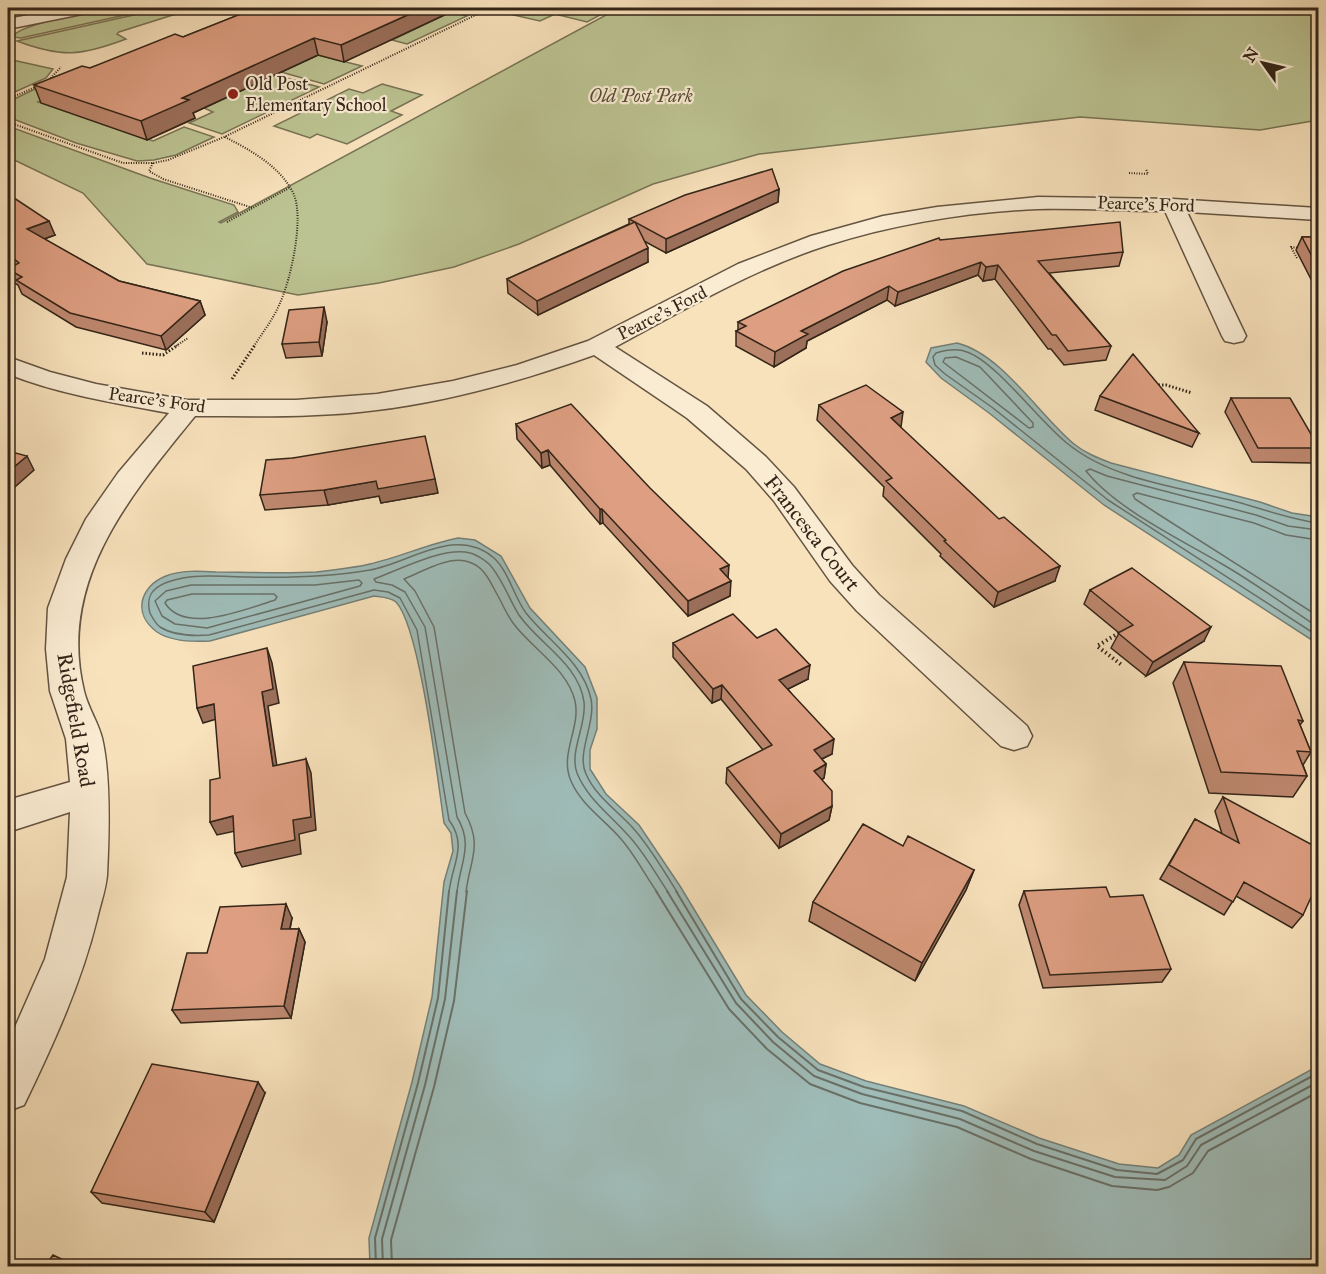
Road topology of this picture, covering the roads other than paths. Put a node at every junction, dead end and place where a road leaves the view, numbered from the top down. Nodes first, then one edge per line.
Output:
1 (87, 8) edge
2 (8, 24) edge
3 (1173, 205) junction
4 (1318, 214) edge
5 (1234, 336) dead end
6 (597, 346) junction
7 (8, 365) edge
8 (187, 408) junction
9 (1014, 736) dead end
10 (89, 792) junction
11 (8, 816) edge
12 (8, 1089) edge

1 - 2 street
3 - 4 street, Pearce's Ford
3 - 5 street
3 - 6 street, Pearce's Ford
6 - 8 street, Pearce's Ford
6 - 9 street, Francesca Court
7 - 8 street, Pearce's Ford
8 - 10 street, Ridgefield Road
10 - 11 street
10 - 12 street, Ridgefield Road

